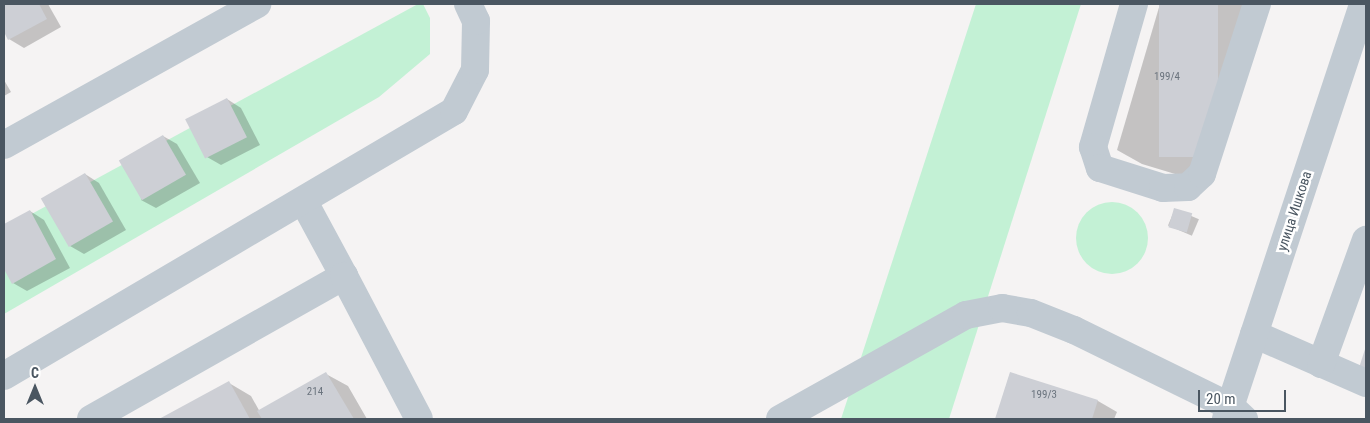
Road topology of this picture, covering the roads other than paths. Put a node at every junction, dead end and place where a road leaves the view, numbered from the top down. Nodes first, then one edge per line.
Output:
1 (257, 4) edge
2 (468, 4) edge
3 (1134, 4) edge
4 (1257, 4) edge
5 (1363, 4) edge
6 (4, 145) edge
7 (304, 202) junction
8 (1366, 240) edge
9 (344, 276) junction
10 (1254, 334) junction
11 (1321, 364) junction
12 (4, 376) edge
13 (1366, 383) edge
14 (1234, 415) edge
15 (91, 419) edge
16 (419, 419) edge
17 (780, 419) edge

1 - 6 street
2 - 7 street
3 - 4 street
5 - 10 street, улица Ишкова
7 - 9 street
7 - 12 street
8 - 11 street
9 - 15 street
9 - 16 street
10 - 11 street
10 - 14 street, улица Ишкова
11 - 13 street
14 - 17 street

